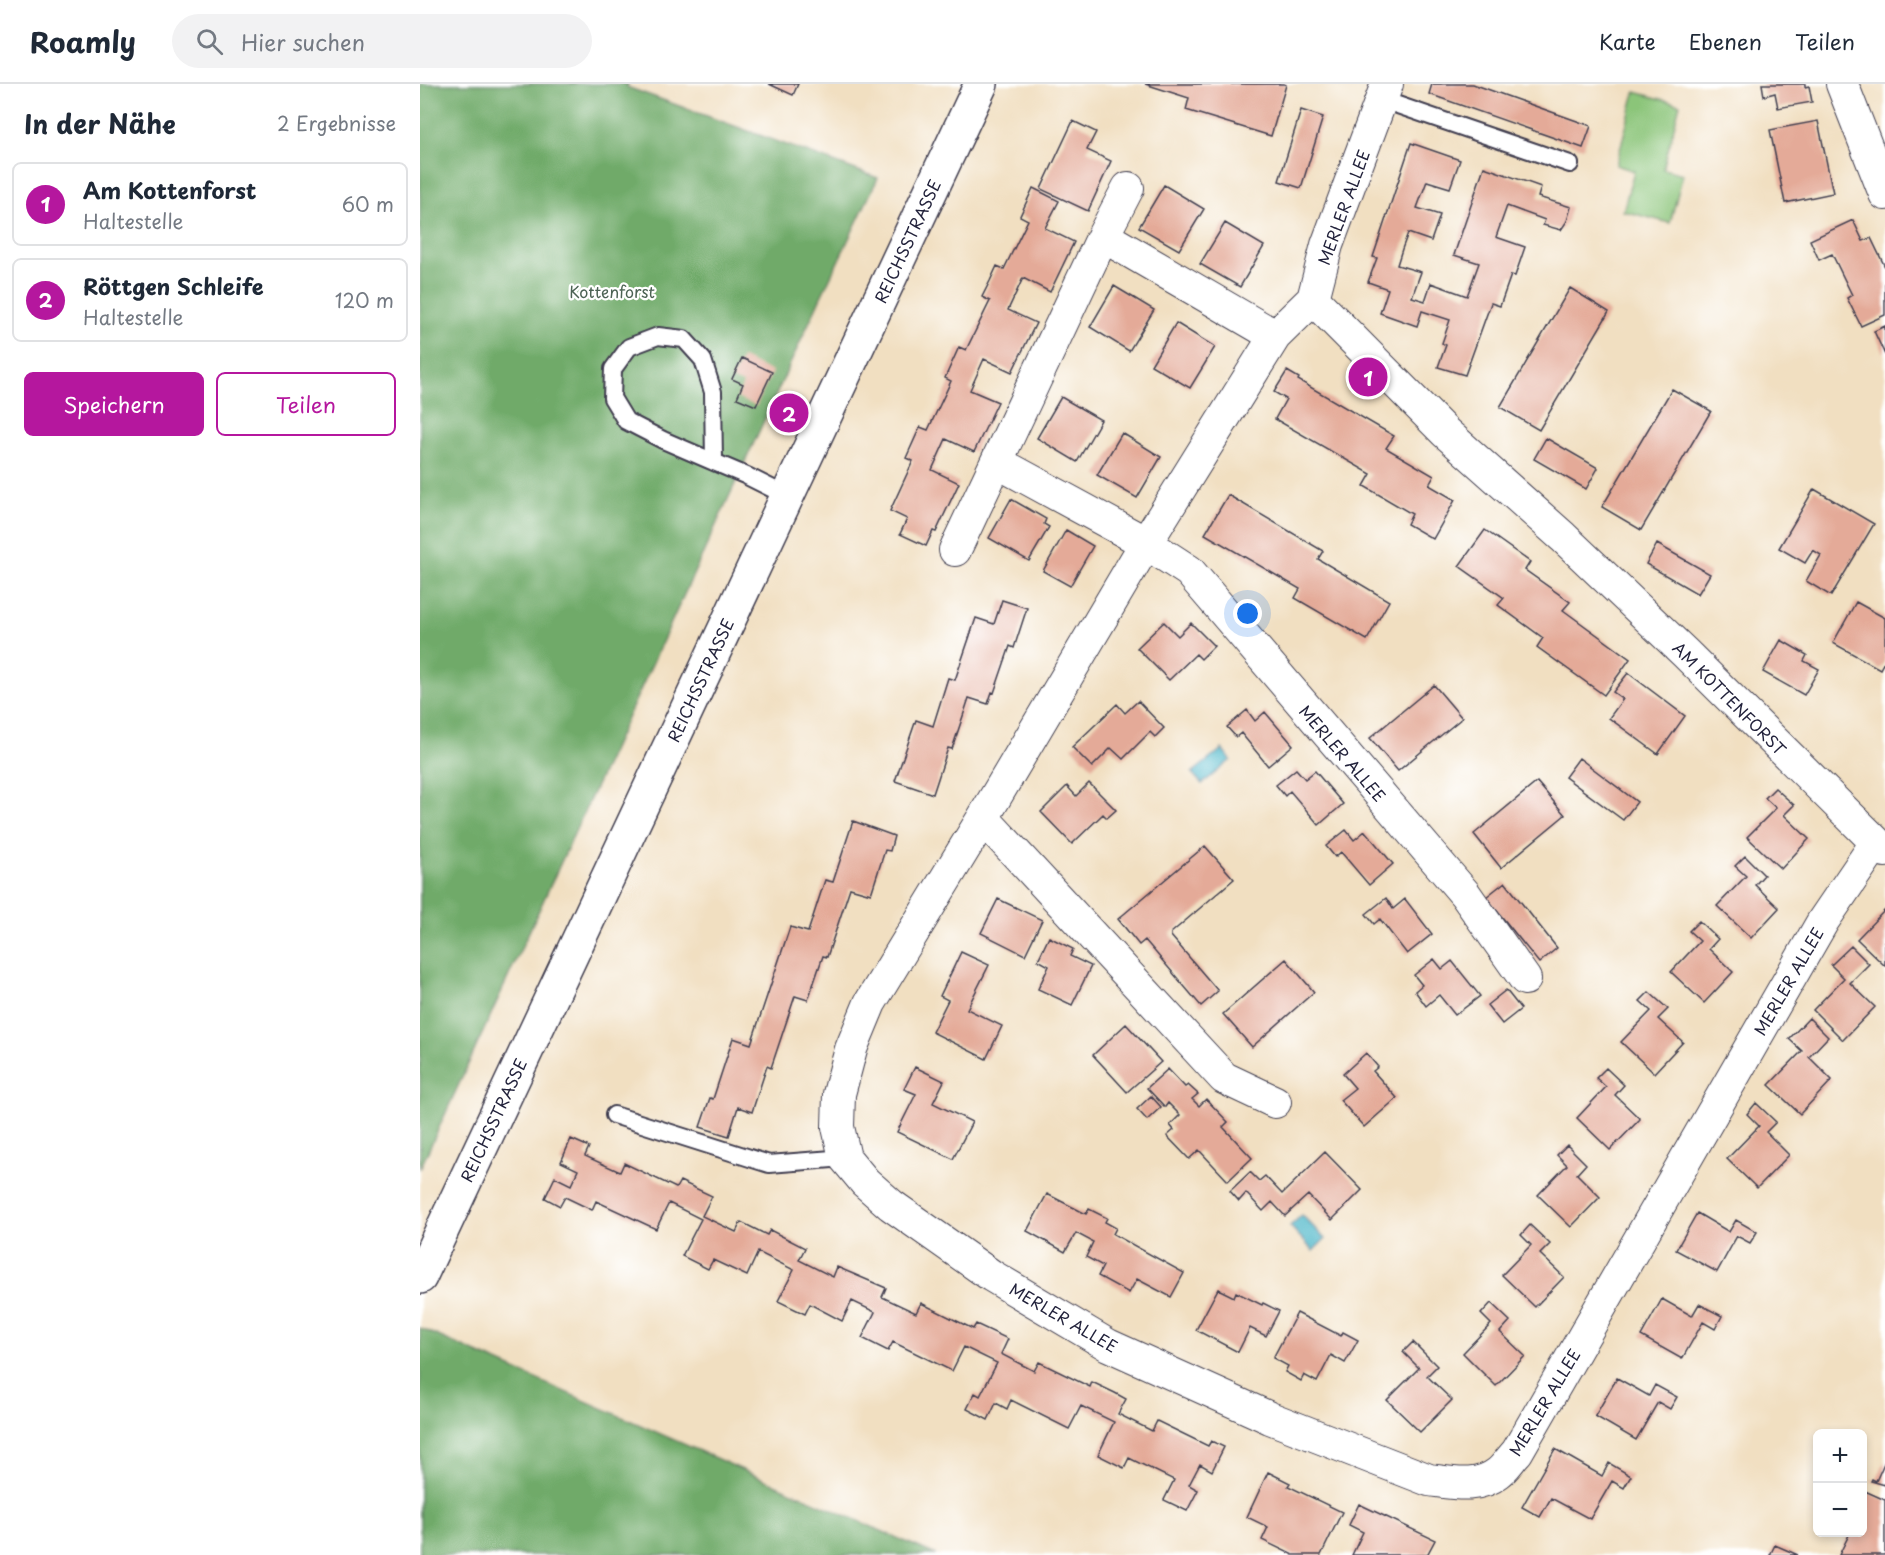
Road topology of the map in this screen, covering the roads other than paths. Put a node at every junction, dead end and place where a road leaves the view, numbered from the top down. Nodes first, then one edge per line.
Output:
1 (981, 84) edge
2 (1842, 84) edge
3 (1385, 92) edge
4 (1570, 164) dead end
5 (1128, 188) dead end
6 (1885, 194) edge
7 (1103, 236) junction
8 (1313, 300) junction
9 (1275, 336) junction
10 (714, 462) junction
11 (997, 462) junction
12 (787, 496) junction
13 (1146, 543) junction
14 (955, 550) dead end
15 (983, 818) junction
16 (1881, 847) edge
17 (1524, 979) dead end
18 (1275, 1102) dead end
19 (614, 1115) dead end
20 (846, 1158) junction
21 (420, 1277) edge

1 - 12 main road, REICHSSTRASSE
2 - 6 street
3 - 4 lane, MERLER ALLEE
3 - 8 street, MERLER ALLEE
5 - 7 street
7 - 9 street
7 - 11 street
8 - 9 street, MERLER ALLEE
8 - 16 street, AM KOTTENFORST
9 - 13 street, MERLER ALLEE
10 - 10 lane
10 - 12 lane
11 - 13 street, MERLER ALLEE
11 - 14 street
12 - 21 main road, REICHSSTRASSE
13 - 15 street, MERLER ALLEE
13 - 17 street, MERLER ALLEE
15 - 18 street
15 - 20 street, MERLER ALLEE
16 - 20 street, MERLER ALLEE
19 - 20 lane

